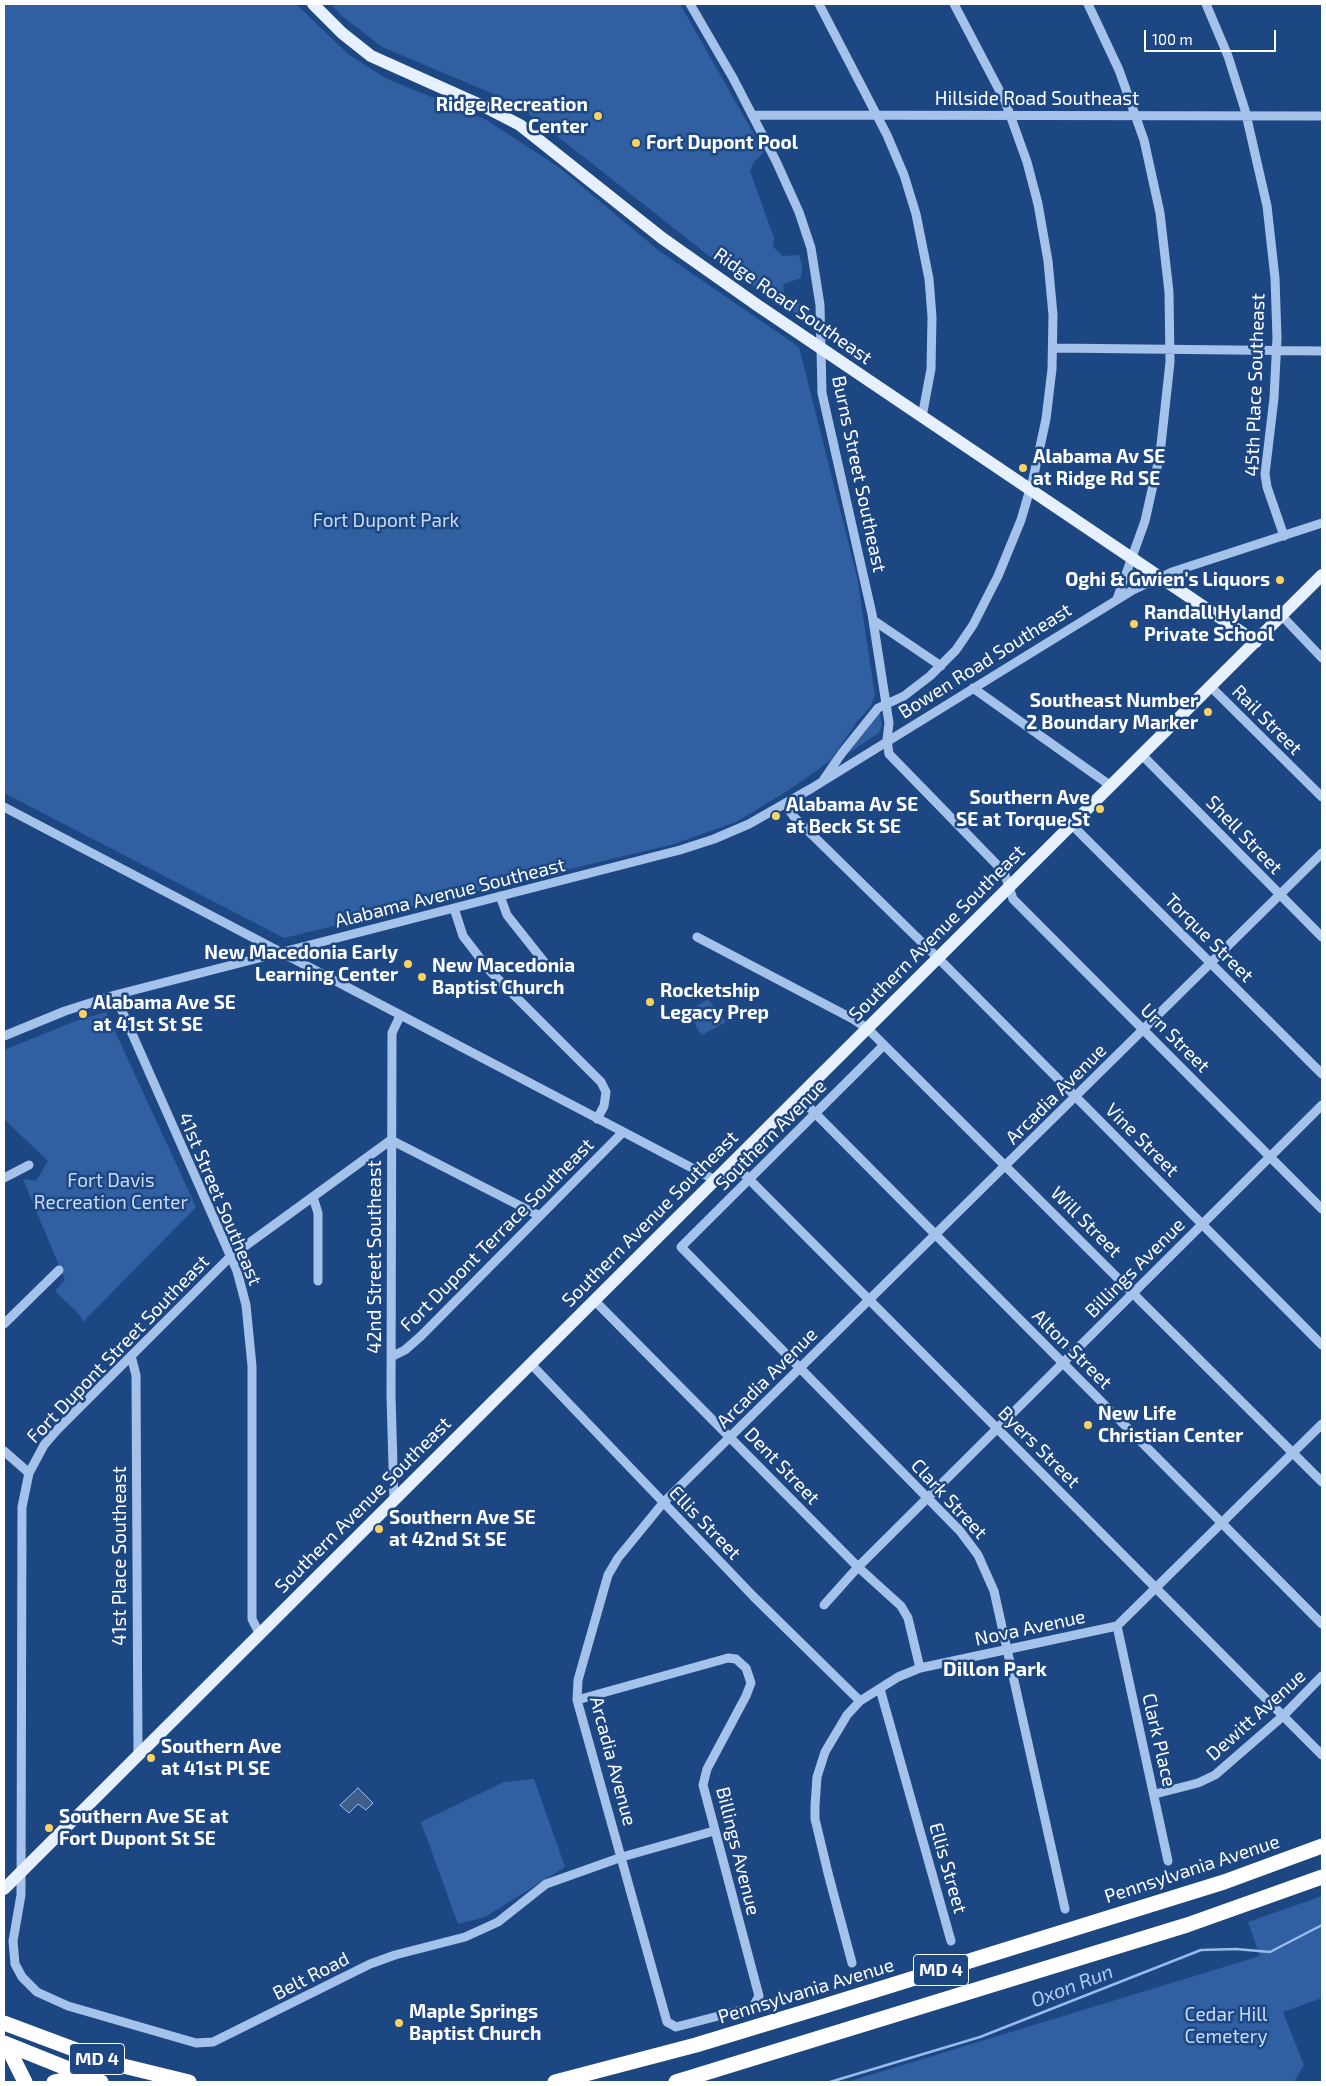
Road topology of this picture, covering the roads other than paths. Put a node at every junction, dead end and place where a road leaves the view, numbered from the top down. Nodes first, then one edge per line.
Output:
1 (313, 4) edge
2 (690, 4) edge
3 (819, 4) edge
4 (954, 4) edge
5 (1088, 4) edge
6 (1206, 4) edge
7 (753, 115) junction
8 (876, 115) junction
9 (1011, 115) junction
10 (1136, 116) junction
11 (1247, 116) junction
12 (1322, 116) edge
13 (820, 348) junction
14 (1053, 348) junction
15 (1170, 350) junction
16 (1277, 351) junction
17 (1322, 351) edge
18 (922, 417) junction
19 (1030, 490) junction
20 (1322, 523) edge
21 (1284, 536) junction
22 (1132, 558) junction
23 (1322, 576) edge
24 (1160, 578) junction
25 (1117, 599) junction
26 (1282, 616) junction
27 (873, 620) junction
28 (1256, 642) junction
29 (1322, 658) edge
30 (941, 666) junction
31 (1210, 687) junction
32 (973, 688) junction
33 (885, 705) junction
34 (887, 740) junction
35 (1142, 755) junction
36 (823, 782) junction
37 (1111, 786) junction
38 (1322, 797) edge
39 (785, 804) junction
40 (4, 807) edge
41 (1072, 825) junction
42 (1322, 853) edge
43 (1009, 887) junction
44 (1280, 895) junction
45 (500, 896) junction
46 (454, 908) junction
47 (697, 937) dead end
48 (1322, 937) edge
49 (280, 953) junction
50 (938, 958) junction
51 (1211, 963) junction
52 (549, 968) dead end
53 (115, 995) junction
54 (400, 1016) junction
55 (868, 1029) junction
56 (1144, 1030) junction
57 (4, 1036) edge
58 (884, 1045) junction
59 (1322, 1074) edge
60 (798, 1096) junction
61 (1076, 1097) junction
62 (1322, 1105) edge
63 (815, 1113) junction
64 (597, 1119) junction
65 (623, 1132) junction
66 (391, 1140) junction
67 (1270, 1157) junction
68 (733, 1163) junction
69 (28, 1165) dead end
70 (1006, 1166) junction
71 (4, 1178) edge
72 (750, 1179) junction
73 (715, 1180) junction
74 (313, 1197) junction
75 (1322, 1209) edge
76 (540, 1216) junction
77 (1202, 1224) junction
78 (936, 1234) junction
79 (681, 1247) joint
80 (230, 1257) junction
81 (58, 1270) dead end
82 (318, 1281) dead end
83 (1133, 1293) junction
84 (869, 1300) junction
85 (595, 1301) junction
86 (4, 1324) edge
87 (1322, 1345) edge
88 (131, 1356) junction
89 (391, 1357) junction
90 (1063, 1363) junction
91 (531, 1364) junction
92 (799, 1369) junction
93 (1322, 1424) edge
94 (998, 1428) junction
95 (730, 1436) junction
96 (4, 1451) edge
97 (1294, 1452) junction
98 (29, 1473) junction
99 (1322, 1482) edge
100 (928, 1498) junction
101 (394, 1501) junction
102 (663, 1503) junction
103 (1222, 1523) junction
104 (858, 1568) junction
105 (1156, 1588) junction
106 (824, 1605) dead end
107 (1322, 1624) edge
108 (1117, 1626) junction
109 (260, 1635) junction
110 (1006, 1650) junction
111 (920, 1668) junction
112 (1322, 1676) edge
113 (880, 1689) junction
114 (577, 1700) junction
115 (860, 1701) junction
116 (1283, 1716) junction
117 (1322, 1755) edge
118 (138, 1756) junction
119 (1155, 1794) junction
120 (714, 1831) junction
121 (1322, 1846) edge
122 (622, 1857) junction
123 (1168, 1861) dead end
124 (21, 1872) junction
125 (1322, 1877) edge
126 (4, 1889) edge
127 (1065, 1909) dead end
128 (951, 1940) dead end
129 (852, 1963) dead end
130 (712, 2018) joint
131 (4, 2023) edge
132 (4, 2043) edge
133 (4, 2049) edge
134 (162, 2079) edge
135 (97, 2081) edge
136 (25, 2082) edge
137 (54, 2082) edge
138 (189, 2082) edge
139 (555, 2082) edge
140 (676, 2082) edge

1 - 13 main road, Ridge Road Southeast
2 - 7 street, Burns Street Southeast
3 - 8 street
4 - 9 street
5 - 10 street
6 - 11 street, 45th Place Southeast
7 - 8 street, Hillside Road Southeast
7 - 13 street, Burns Street Southeast
8 - 9 street, Hillside Road Southeast
8 - 18 street
9 - 10 street, Hillside Road Southeast
9 - 14 street
10 - 11 street, Hillside Road Southeast
10 - 15 street
11 - 12 street, Hillside Road Southeast
11 - 16 street, 45th Place Southeast
13 - 18 main road, Ridge Road Southeast
13 - 27 street, Burns Street Southeast
14 - 15 street
14 - 19 street
15 - 16 street
15 - 22 street
16 - 17 street
16 - 21 street, 45th Place Southeast
18 - 19 main road, Ridge Road Southeast
19 - 22 main road, Ridge Road Southeast
19 - 30 street
20 - 21 street, Bowen Road Southeast
21 - 24 street, Bowen Road Southeast
22 - 24 main road, Ridge Road Southeast
22 - 25 street
23 - 26 main road, Southern Avenue Southeast
24 - 25 street, Bowen Road Southeast
24 - 28 main road, Ridge Road Southeast
25 - 32 street, Bowen Road Southeast
26 - 28 main road, Southern Avenue Southeast
26 - 29 street
27 - 30 street
27 - 33 street, Burns Street Southeast
28 - 31 main road, Southern Avenue Southeast
30 - 33 street
31 - 35 main road, Southern Avenue Southeast
31 - 38 street, Rail Street
32 - 34 street, Bowen Road Southeast
32 - 37 street
33 - 34 street, Burns Street Southeast
33 - 36 street
34 - 36 street, Alabama Avenue Southeast
34 - 43 street, Urn Street
35 - 37 main road, Southern Avenue Southeast
35 - 44 street, Shell Street
36 - 39 street, Alabama Avenue Southeast
37 - 41 main road, Southern Avenue Southeast
39 - 45 street, Alabama Avenue Southeast
39 - 50 street, Vine Street
40 - 49 street
41 - 43 main road, Southern Avenue Southeast
41 - 51 street, Torque Street
42 - 44 street, Arcadia Avenue
43 - 50 main road, Southern Avenue Southeast
43 - 56 street, Urn Street
44 - 48 street, Shell Street
44 - 51 street, Arcadia Avenue
45 - 46 street, Alabama Avenue Southeast
45 - 52 street
46 - 49 street, Alabama Avenue Southeast
46 - 64 street
47 - 55 street, Will Street
49 - 53 street, Alabama Avenue Southeast
49 - 54 street
50 - 55 main road, Southern Avenue Southeast
50 - 61 street, Vine Street
51 - 56 street, Arcadia Avenue
51 - 59 street, Torque Street
53 - 57 street, Alabama Avenue Southeast
53 - 80 street, 41st Street Southeast
54 - 64 street
54 - 66 street, 42nd Street Southeast
55 - 58 street, Will Street
55 - 60 main road, Southern Avenue Southeast
56 - 61 street, Arcadia Avenue
56 - 67 street, Urn Street
58 - 63 street, Southern Avenue
58 - 70 street, Will Street
60 - 63 street, Alton Street
60 - 68 main road, Southern Avenue Southeast
61 - 70 street, Arcadia Avenue
61 - 77 street, Vine Street
62 - 67 street, Billings Avenue
63 - 72 street, Southern Avenue
63 - 78 street, Alton Street
64 - 65 street
65 - 73 street
65 - 76 street, Fort Dupont Terrace Southeast
66 - 74 street, Fort Dupont Street Southeast
66 - 76 street
66 - 89 street, 42nd Street Southeast
67 - 75 street, Urn Street
67 - 77 street, Billings Avenue
68 - 72 street, Byers Street
68 - 73 main road, Southern Avenue Southeast
69 - 71 street
70 - 78 street, Arcadia Avenue
70 - 83 street, Will Street
72 - 79 street, Southern Avenue
72 - 84 street, Byers Street
73 - 85 main road, Southern Avenue Southeast
74 - 80 street, Fort Dupont Street Southeast
74 - 82 street
76 - 89 street, Fort Dupont Terrace Southeast
77 - 83 street, Billings Avenue
77 - 87 street, Vine Street
78 - 84 street, Arcadia Avenue
78 - 90 street, Alton Street
79 - 92 street, Clark Street
80 - 88 street, Fort Dupont Street Southeast
80 - 109 street, 41st Street Southeast
81 - 86 street
83 - 90 street, Billings Avenue
83 - 97 street, Will Street
84 - 92 street, Arcadia Avenue
84 - 94 street, Byers Street
85 - 91 main road, Southern Avenue Southeast
85 - 95 street, Dent Street
88 - 98 street, Fort Dupont Street Southeast
88 - 118 street, 41st Place Southeast
89 - 101 street, 42nd Street Southeast
90 - 94 street, Billings Avenue
90 - 103 street, Alton Street
91 - 101 main road, Southern Avenue Southeast
91 - 102 street, Ellis Street
92 - 95 street, Arcadia Avenue
92 - 100 street, Clark Street
93 - 97 street
94 - 100 street, Billings Avenue
94 - 105 street, Byers Street
95 - 102 street, Arcadia Avenue
95 - 104 street, Dent Street
96 - 98 street
97 - 99 street, Will Street
97 - 103 street
98 - 124 street, Fort Dupont Street Southeast
100 - 104 street, Billings Avenue
100 - 110 street, Clark Street
101 - 109 main road, Southern Avenue Southeast
102 - 114 street, Arcadia Avenue
102 - 115 street, Ellis Street
103 - 105 street
103 - 107 street, Alton Street
104 - 106 street, Billings Avenue
104 - 111 street, Dent Street
105 - 108 street
105 - 116 street, Byers Street
108 - 110 street, Nova Avenue
108 - 119 street, Clark Place
109 - 118 main road, Southern Avenue Southeast
110 - 111 street, Nova Avenue
110 - 127 street, Clark Street
111 - 113 street, Nova Avenue
112 - 116 street, Dewitt Avenue
113 - 115 street, Nova Avenue
113 - 128 street, Ellis Street
114 - 120 street, Billings Avenue
114 - 122 street, Arcadia Avenue
115 - 129 street, Nova Avenue
116 - 117 street, Byers Street
116 - 119 street, Dewitt Avenue
118 - 124 main road, Southern Avenue Southeast
119 - 123 street, Clark Place
120 - 122 street, Belt Road
120 - 130 street, Billings Avenue
121 - 139 highway, Pennsylvania Avenue / MD 4
122 - 124 street, Belt Road
122 - 130 street, Arcadia Avenue
124 - 126 main road, Southern Avenue Southeast
125 - 140 highway, MD 4
131 - 134 highway, MD 4
132 - 135 highway, MD 4
133 - 136 highway
134 - 138 highway, MD 4
135 - 137 highway

